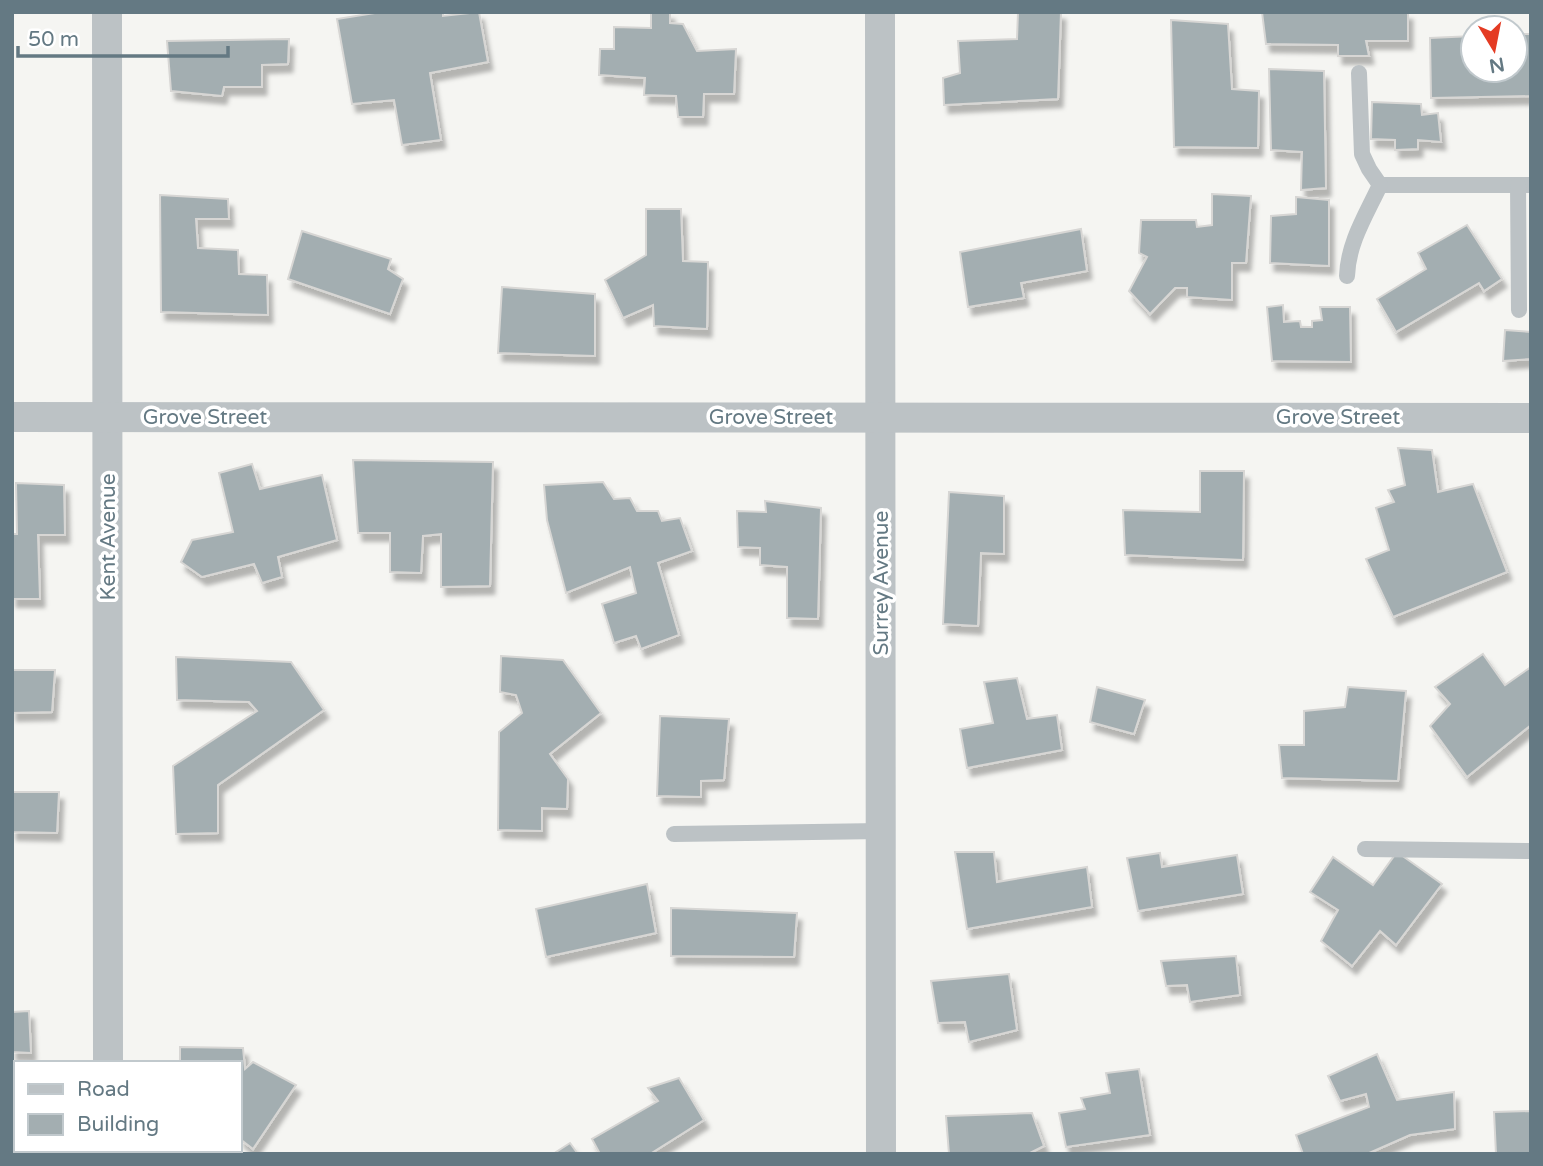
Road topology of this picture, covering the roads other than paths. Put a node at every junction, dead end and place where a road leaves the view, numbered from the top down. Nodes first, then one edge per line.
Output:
1 (107, 12) edge
2 (880, 12) edge
3 (1359, 73) dead end
4 (1380, 185) junction
5 (1524, 185) edge
6 (1348, 276) dead end
7 (1519, 310) dead end
8 (12, 417) edge
9 (108, 417) junction
10 (880, 417) junction
11 (1531, 418) edge
12 (881, 831) junction
13 (674, 834) dead end
14 (1365, 849) dead end
15 (1531, 851) edge
16 (108, 1061) edge
17 (881, 1154) edge

1 - 9 street, Kent Avenue
2 - 10 street, Surrey Avenue
3 - 4 lane
4 - 5 lane
4 - 6 lane
5 - 7 lane
8 - 9 street, Grove Street
9 - 10 street, Grove Street
9 - 16 street, Kent Avenue
10 - 11 street, Grove Street
10 - 12 street, Surrey Avenue
12 - 13 lane
12 - 17 street, Surrey Avenue
14 - 15 lane

